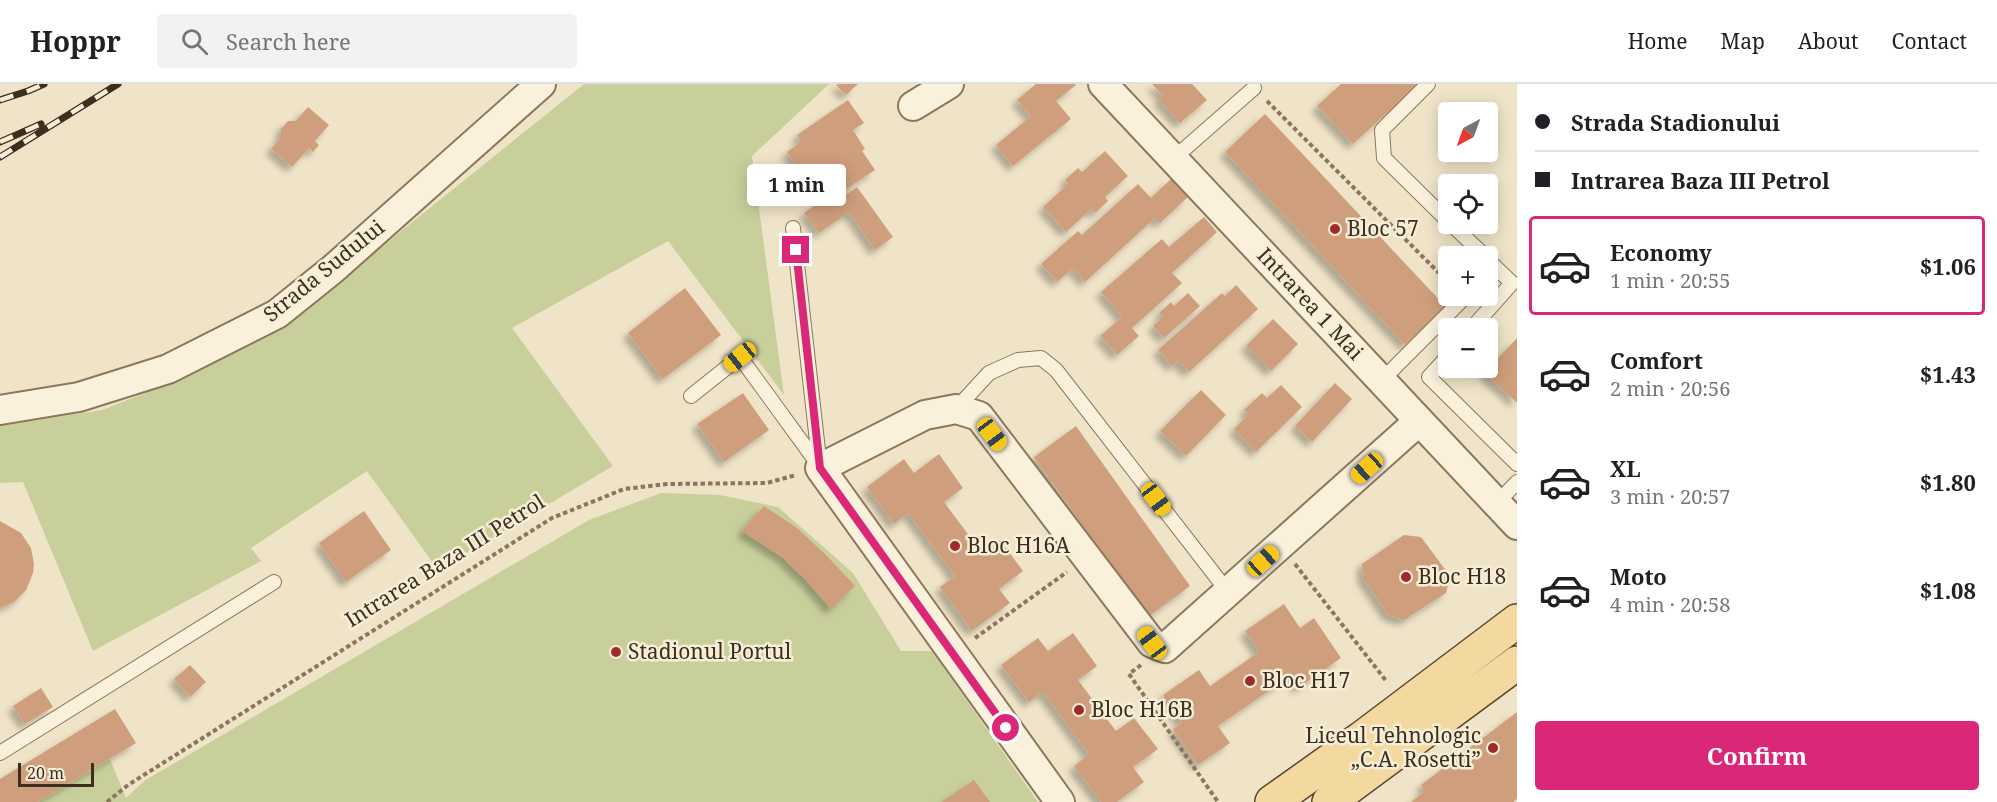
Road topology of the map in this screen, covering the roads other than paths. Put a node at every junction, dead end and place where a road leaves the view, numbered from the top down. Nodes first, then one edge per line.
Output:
1 (541, 84) edge
2 (948, 84) edge
3 (1102, 84) edge
4 (1428, 84) edge
5 (1254, 88) road end
6 (913, 106) dead end
7 (1173, 159) junction
8 (1438, 211) edge
9 (793, 228) dead end
10 (1462, 234) edge
11 (1474, 246) edge
12 (1498, 270) edge
13 (1515, 286) edge
14 (1456, 306) edge
15 (1482, 318) edge
16 (1438, 367) edge
17 (1382, 381) junction
18 (691, 396) dead end
19 (956, 409) junction
20 (0, 410) edge
21 (1419, 421) junction
22 (1517, 464) edge
23 (820, 468) junction
24 (1517, 482) edge
25 (1497, 503) junction
26 (1517, 525) edge
27 (274, 582) dead end
28 (1228, 592) junction
29 (1517, 621) edge
30 (1517, 663) edge
31 (0, 753) edge
32 (1060, 802) edge
33 (1272, 802) edge
34 (1329, 802) edge

1 - 20 street, Strada Sudului
2 - 6 street
3 - 7 street, Intrarea 1 Mai
4 - 8 lane
5 - 7 lane
7 - 17 street, Intrarea 1 Mai
9 - 23 lane
10 - 11 lane
12 - 13 lane
13 - 15 lane
14 - 17 lane
16 - 22 lane
17 - 21 street, Intrarea 1 Mai
18 - 23 lane
19 - 23 street
19 - 28 lane
19 - 28 street
21 - 25 street, Intrarea 1 Mai
21 - 28 street
23 - 32 street
24 - 25 lane
25 - 26 street, Intrarea 1 Mai
27 - 31 lane
29 - 33 main road
30 - 34 main road

